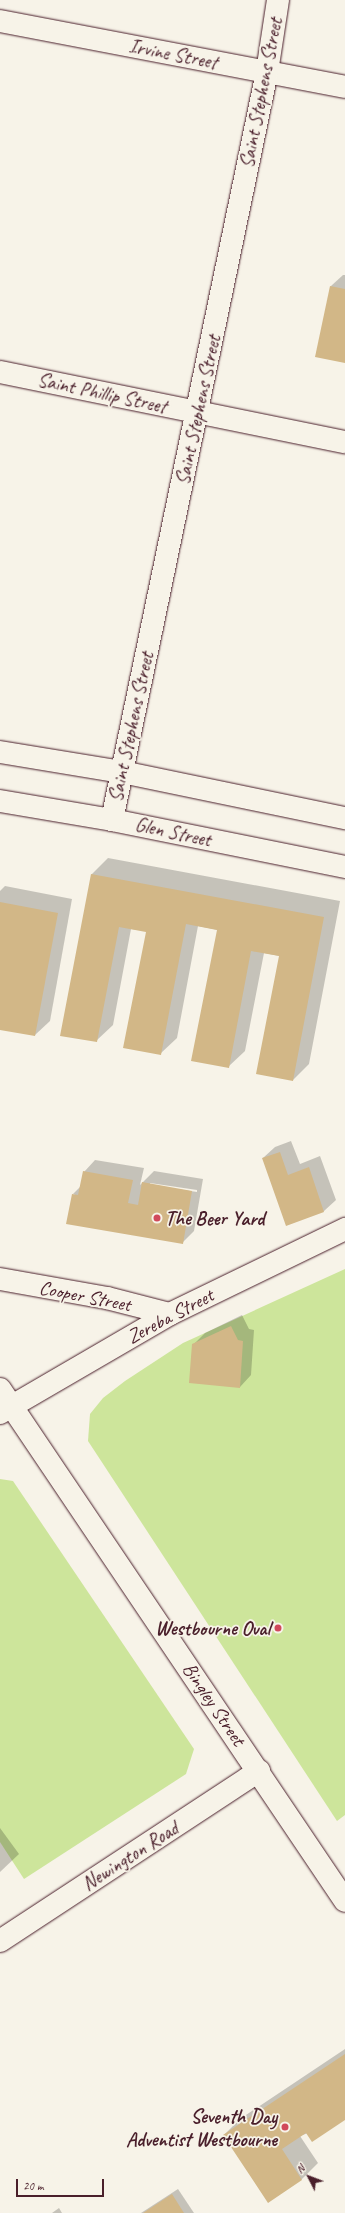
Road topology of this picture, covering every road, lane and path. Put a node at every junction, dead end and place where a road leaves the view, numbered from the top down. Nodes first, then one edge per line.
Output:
1 (278, 0) edge
2 (0, 21) edge
3 (267, 72) junction
4 (345, 87) edge
5 (0, 372) edge
6 (198, 413) junction
7 (345, 442) edge
8 (0, 752) edge
9 (122, 772) junction
10 (0, 801) edge
11 (345, 818) edge
12 (112, 820) junction
13 (345, 867) edge
14 (345, 1228) edge
15 (0, 1279) edge
16 (170, 1314) junction
17 (4, 1403) edge
18 (259, 1771) junction
19 (345, 1901) edge
20 (0, 1941) edge

1 - 3 street, Saint Stephens Street
2 - 3 street, Irvine Street
3 - 4 street, Irvine Street
3 - 6 street, Saint Stephens Street
5 - 6 street, Saint Phillip Street
6 - 7 street, Saint Phillip Street
6 - 9 street, Saint Stephens Street
8 - 9 street
9 - 11 street
9 - 12 street, Saint Stephens Street
10 - 12 street, Glen Street
12 - 13 street, Glen Street
14 - 16 street, Zereba Street
15 - 16 street, Cooper Street
16 - 17 street, Zereba Street
17 - 18 street, Bingley Street
18 - 19 street, Bingley Street
18 - 20 street, Newington Road

